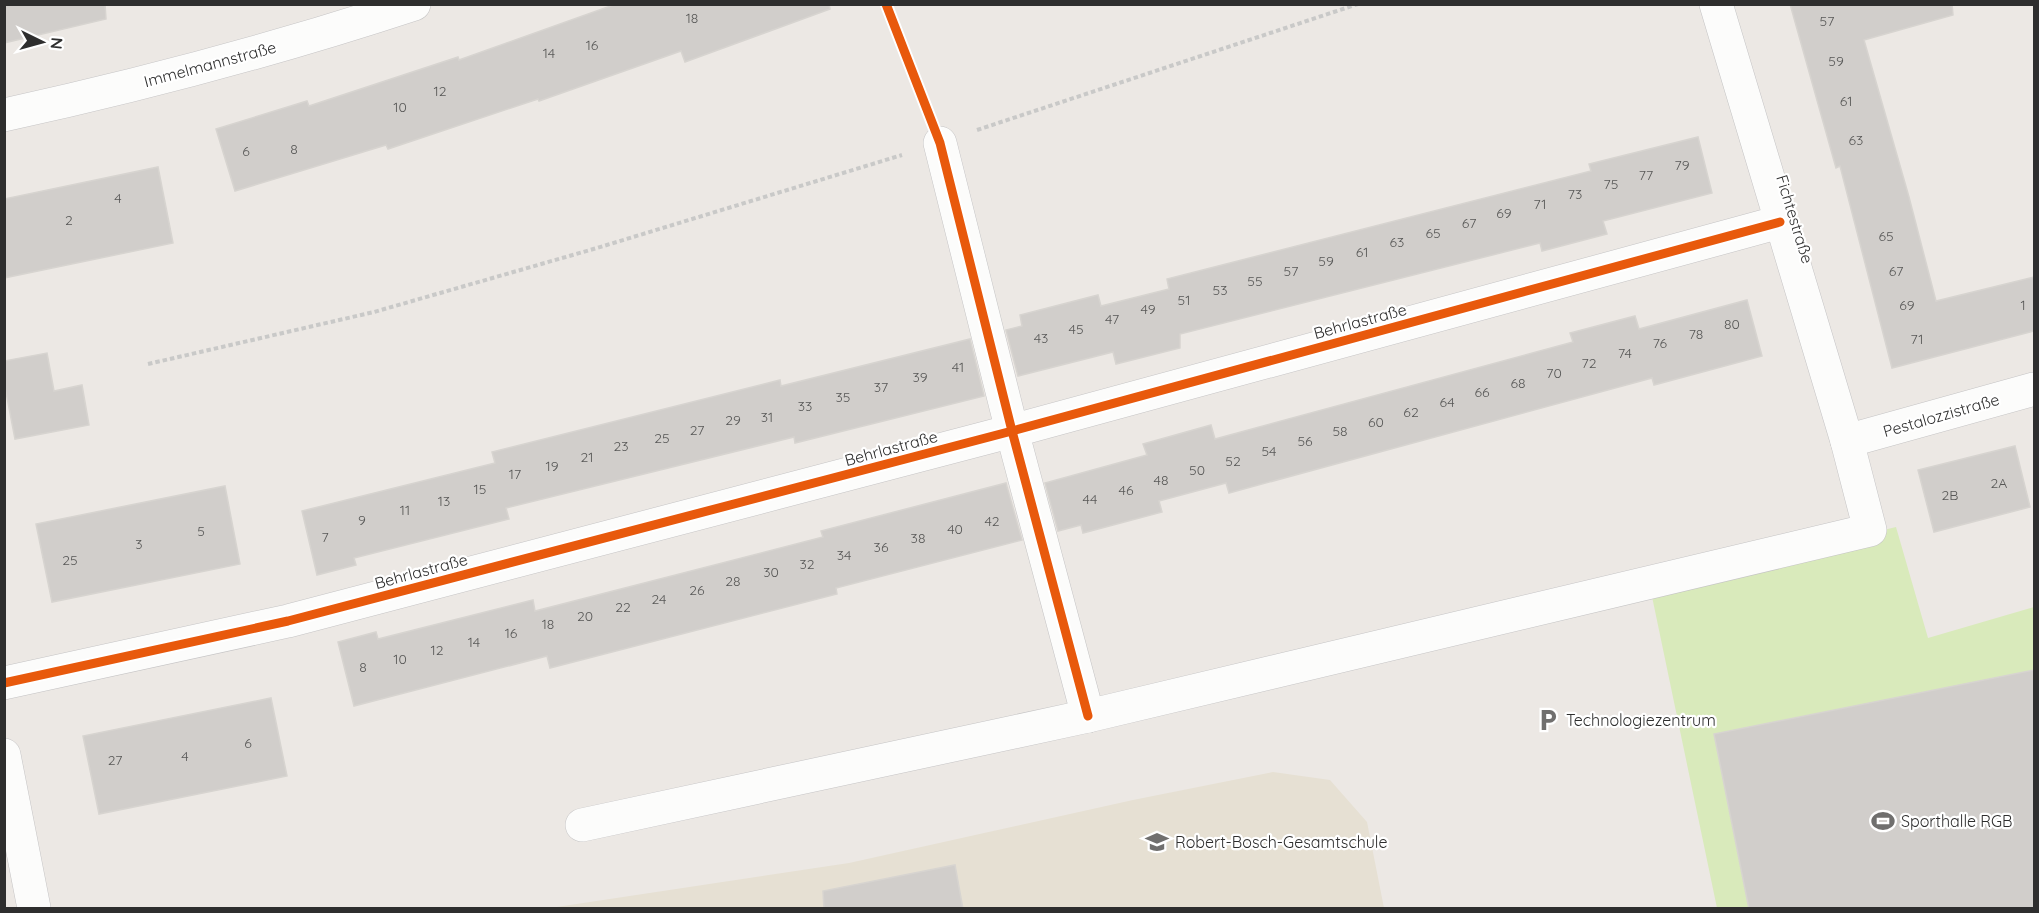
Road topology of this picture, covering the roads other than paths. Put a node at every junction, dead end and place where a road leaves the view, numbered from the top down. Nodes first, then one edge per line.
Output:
1 (414, 4) edge
2 (1716, 4) edge
3 (4, 115) edge
4 (940, 142) road end
5 (1780, 222) junction
6 (2034, 389) edge
7 (1012, 431) junction
8 (1847, 441) junction
9 (4, 683) edge
10 (1088, 716) junction
11 (4, 755) edge
12 (582, 825) dead end
13 (34, 908) edge

1 - 3 street, Immelmannstraße
2 - 5 street, Fichtestraße
4 - 7 street
5 - 7 street, Behrlastraße
5 - 8 street, Fichtestraße
6 - 8 street, Pestalozzistraße
7 - 9 street, Behrlastraße
7 - 10 street
8 - 10 street, Fichtestraße
10 - 12 street
11 - 13 street

